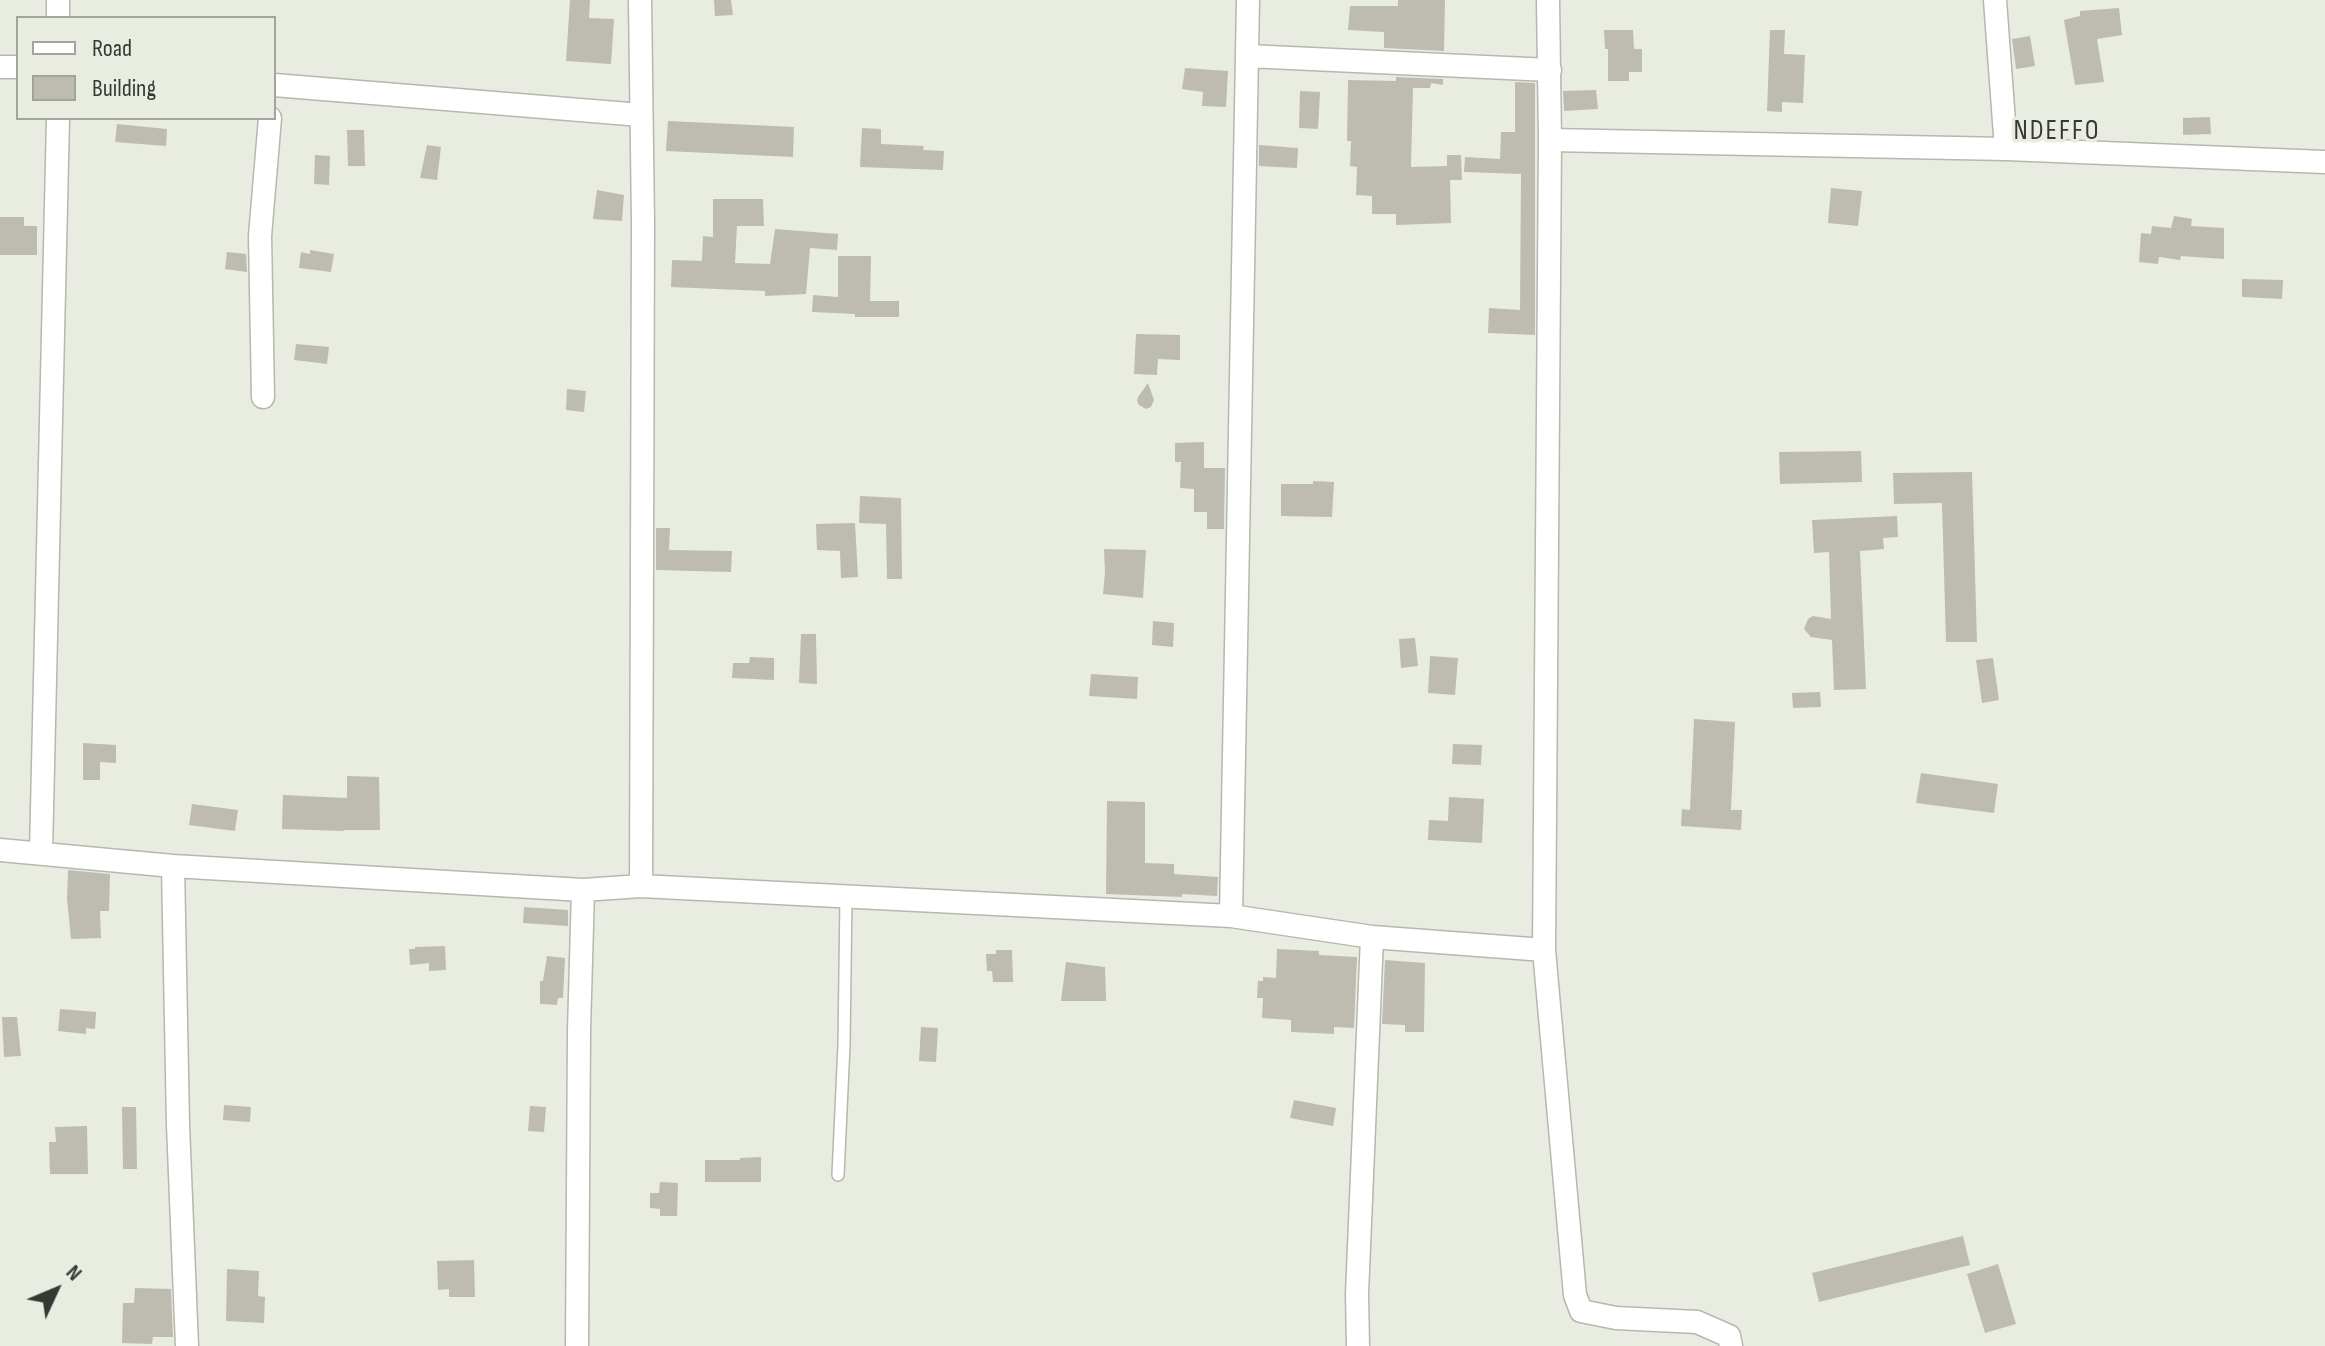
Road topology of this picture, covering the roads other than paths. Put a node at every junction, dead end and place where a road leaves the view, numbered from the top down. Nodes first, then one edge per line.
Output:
1 (640, 0) edge
2 (1248, 0) edge
3 (1548, 0) edge
4 (1995, 0) edge
5 (1247, 56) junction
6 (1550, 70) junction
7 (276, 85) edge
8 (641, 115) junction
9 (58, 120) edge
10 (270, 120) edge
11 (1550, 140) junction
12 (2006, 149) junction
13 (2325, 162) edge
14 (263, 397) dead end
15 (0, 850) edge
16 (41, 852) junction
17 (173, 866) junction
18 (641, 886) junction
19 (583, 890) junction
20 (846, 897) junction
21 (1231, 916) junction
22 (1372, 937) junction
23 (1544, 950) junction
24 (838, 1175) dead end
25 (187, 1346) edge
26 (577, 1346) edge
27 (1358, 1346) edge
28 (1731, 1346) edge

1 - 8 street
2 - 5 street
3 - 6 street
4 - 12 street
5 - 6 street
5 - 21 street
6 - 11 street
7 - 8 street
8 - 18 street
9 - 16 street
10 - 14 street
11 - 12 street
11 - 23 street
12 - 13 street
15 - 16 street
16 - 17 street
17 - 19 street
17 - 25 street
18 - 19 street
18 - 20 street
19 - 26 street
20 - 21 street
20 - 24 lane
21 - 22 street
22 - 23 street
22 - 27 street
23 - 28 street

